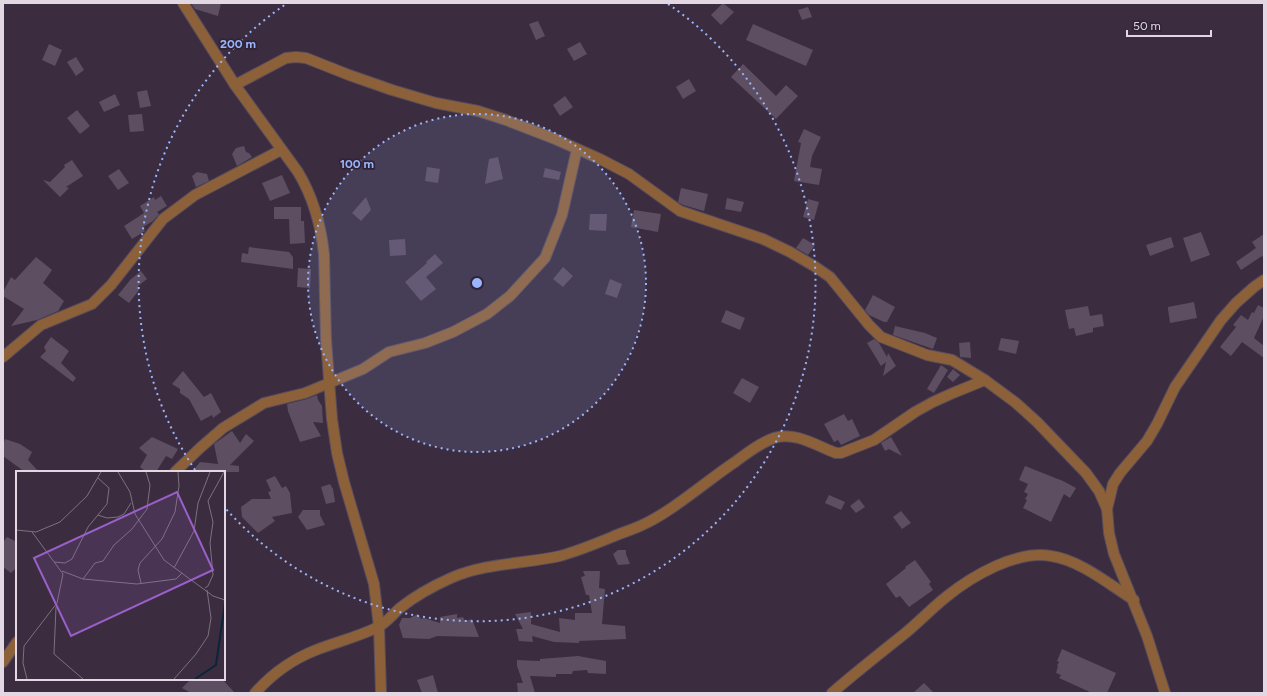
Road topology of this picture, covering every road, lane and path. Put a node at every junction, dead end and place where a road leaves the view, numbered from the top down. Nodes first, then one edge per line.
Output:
1 (183, 3) edge
2 (235, 85) junction
3 (576, 149) junction
4 (281, 150) junction
5 (1264, 280) edge
6 (3, 357) edge
7 (985, 380) junction
8 (330, 383) junction
9 (175, 471) edge
10 (1107, 509) junction
11 (1134, 600) junction
12 (379, 627) junction
13 (16, 643) edge
14 (3, 662) edge
15 (255, 693) edge
16 (382, 693) edge
17 (832, 693) edge
18 (1165, 693) edge

1 - 2 street
2 - 3 street
2 - 4 street
3 - 7 street
3 - 8 street
4 - 6 street
4 - 8 street
5 - 10 street
7 - 10 street
7 - 12 street
8 - 9 street
8 - 12 street
10 - 11 street
11 - 17 street
11 - 18 street
12 - 15 street
12 - 16 street
13 - 14 street

